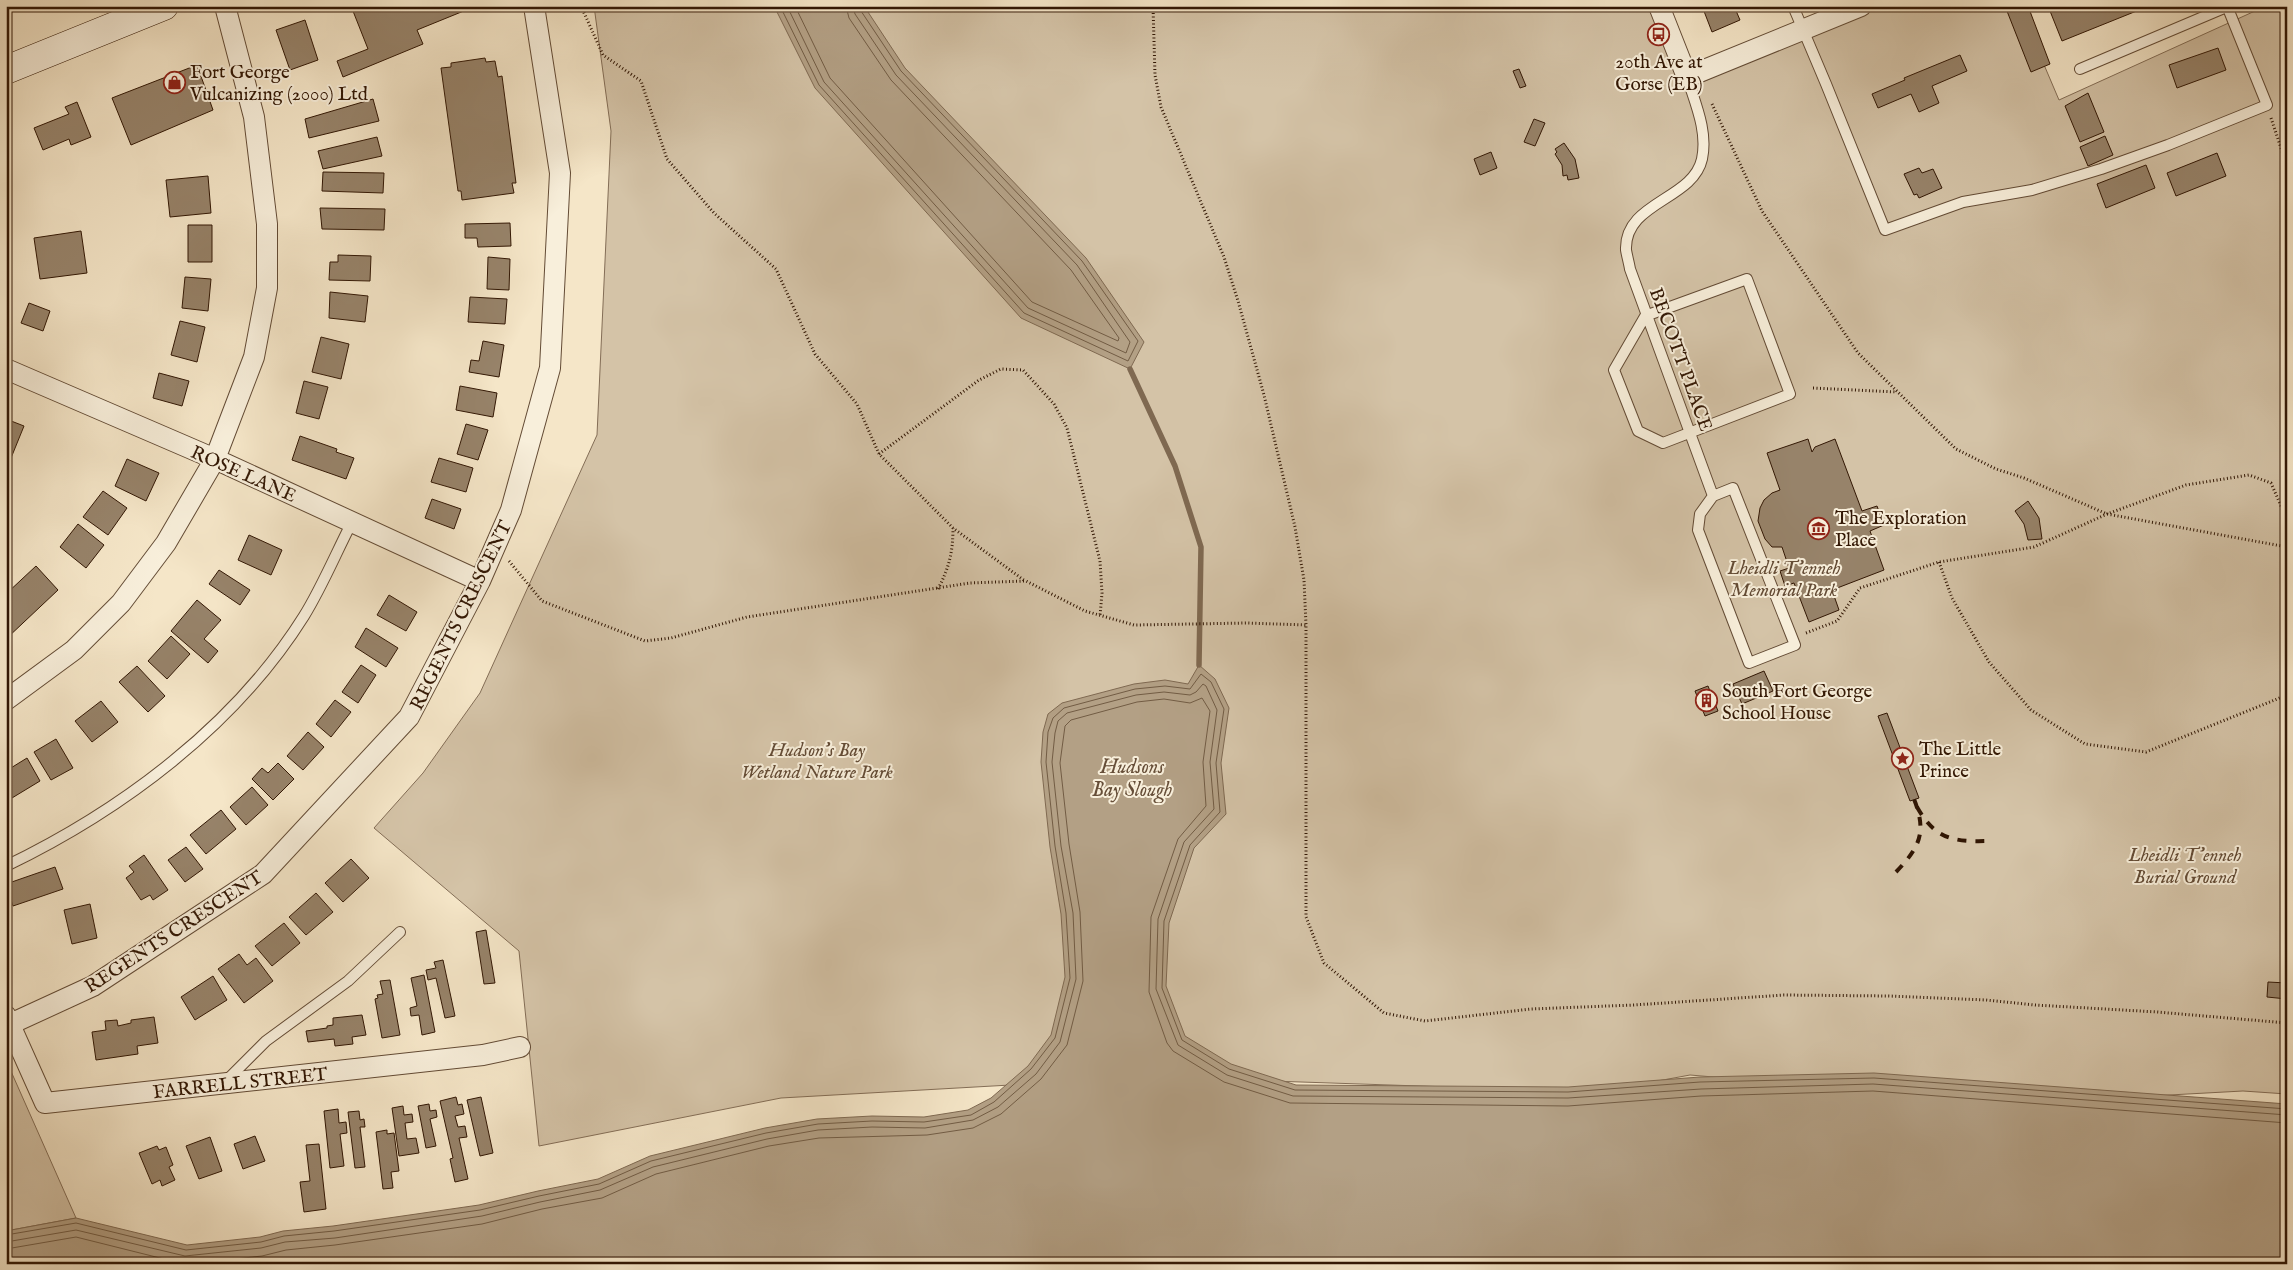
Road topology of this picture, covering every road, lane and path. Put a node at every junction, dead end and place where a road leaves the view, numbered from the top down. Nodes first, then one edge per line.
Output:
1 (164, 6) edge
2 (225, 6) edge
3 (534, 6) edge
4 (581, 6) edge
5 (1153, 6) edge
6 (1660, 6) edge
7 (1792, 6) edge
8 (1861, 6) edge
9 (2228, 6) edge
10 (1802, 30) junction
11 (2080, 69) dead end
12 (6, 70) edge
13 (1687, 77) junction
14 (2267, 105) junction
15 (2287, 166) edge
16 (1647, 314) junction
17 (6, 369) edge
18 (1813, 388) dead end
19 (1898, 392) junction
20 (1690, 433) junction
21 (879, 454) junction
22 (215, 459) junction
23 (1713, 496) junction
24 (2107, 514) junction
25 (352, 522) junction
26 (953, 528) junction
27 (2287, 538) edge
28 (2287, 547) edge
29 (493, 552) junction
30 (1939, 562) junction
31 (480, 581) junction
32 (1026, 581) junction
33 (938, 589) junction
34 (1100, 616) junction
35 (1306, 625) junction
36 (1805, 634) dead end
37 (2287, 695) edge
38 (6, 700) edge
39 (6, 866) edge
40 (400, 932) dead end
41 (7, 1022) edge
42 (2287, 1022) edge
43 (520, 1047) dead end
44 (224, 1084) junction

1 - 12 main road
2 - 22 street
3 - 29 street, REGENTS CRESCENT
4 - 21 path
5 - 35 path
6 - 13 street
7 - 10 lane
8 - 10 street
9 - 11 lane
9 - 14 lane
10 - 13 street
10 - 14 lane
13 - 16 lane, BECOTT PLACE
13 - 19 path
14 - 15 path
16 - 20 lane, BECOTT PLACE
16 - 20 lane
16 - 20 lane
17 - 22 street, ROSE LANE
18 - 19 path
19 - 24 path
20 - 23 lane, BECOTT PLACE
21 - 26 path
21 - 34 path
22 - 25 street, ROSE LANE
22 - 38 street
23 - 23 lane
24 - 27 path
24 - 28 path
24 - 30 path
25 - 31 street, ROSE LANE
25 - 39 lane
26 - 32 path
26 - 33 path
29 - 31 street, REGENTS CRESCENT
29 - 33 path
30 - 36 path
30 - 37 path
31 - 41 street, REGENTS CRESCENT
32 - 33 path
32 - 34 path
34 - 35 path
35 - 42 path
40 - 44 lane
41 - 44 street, FARRELL STREET
43 - 44 street, FARRELL STREET

